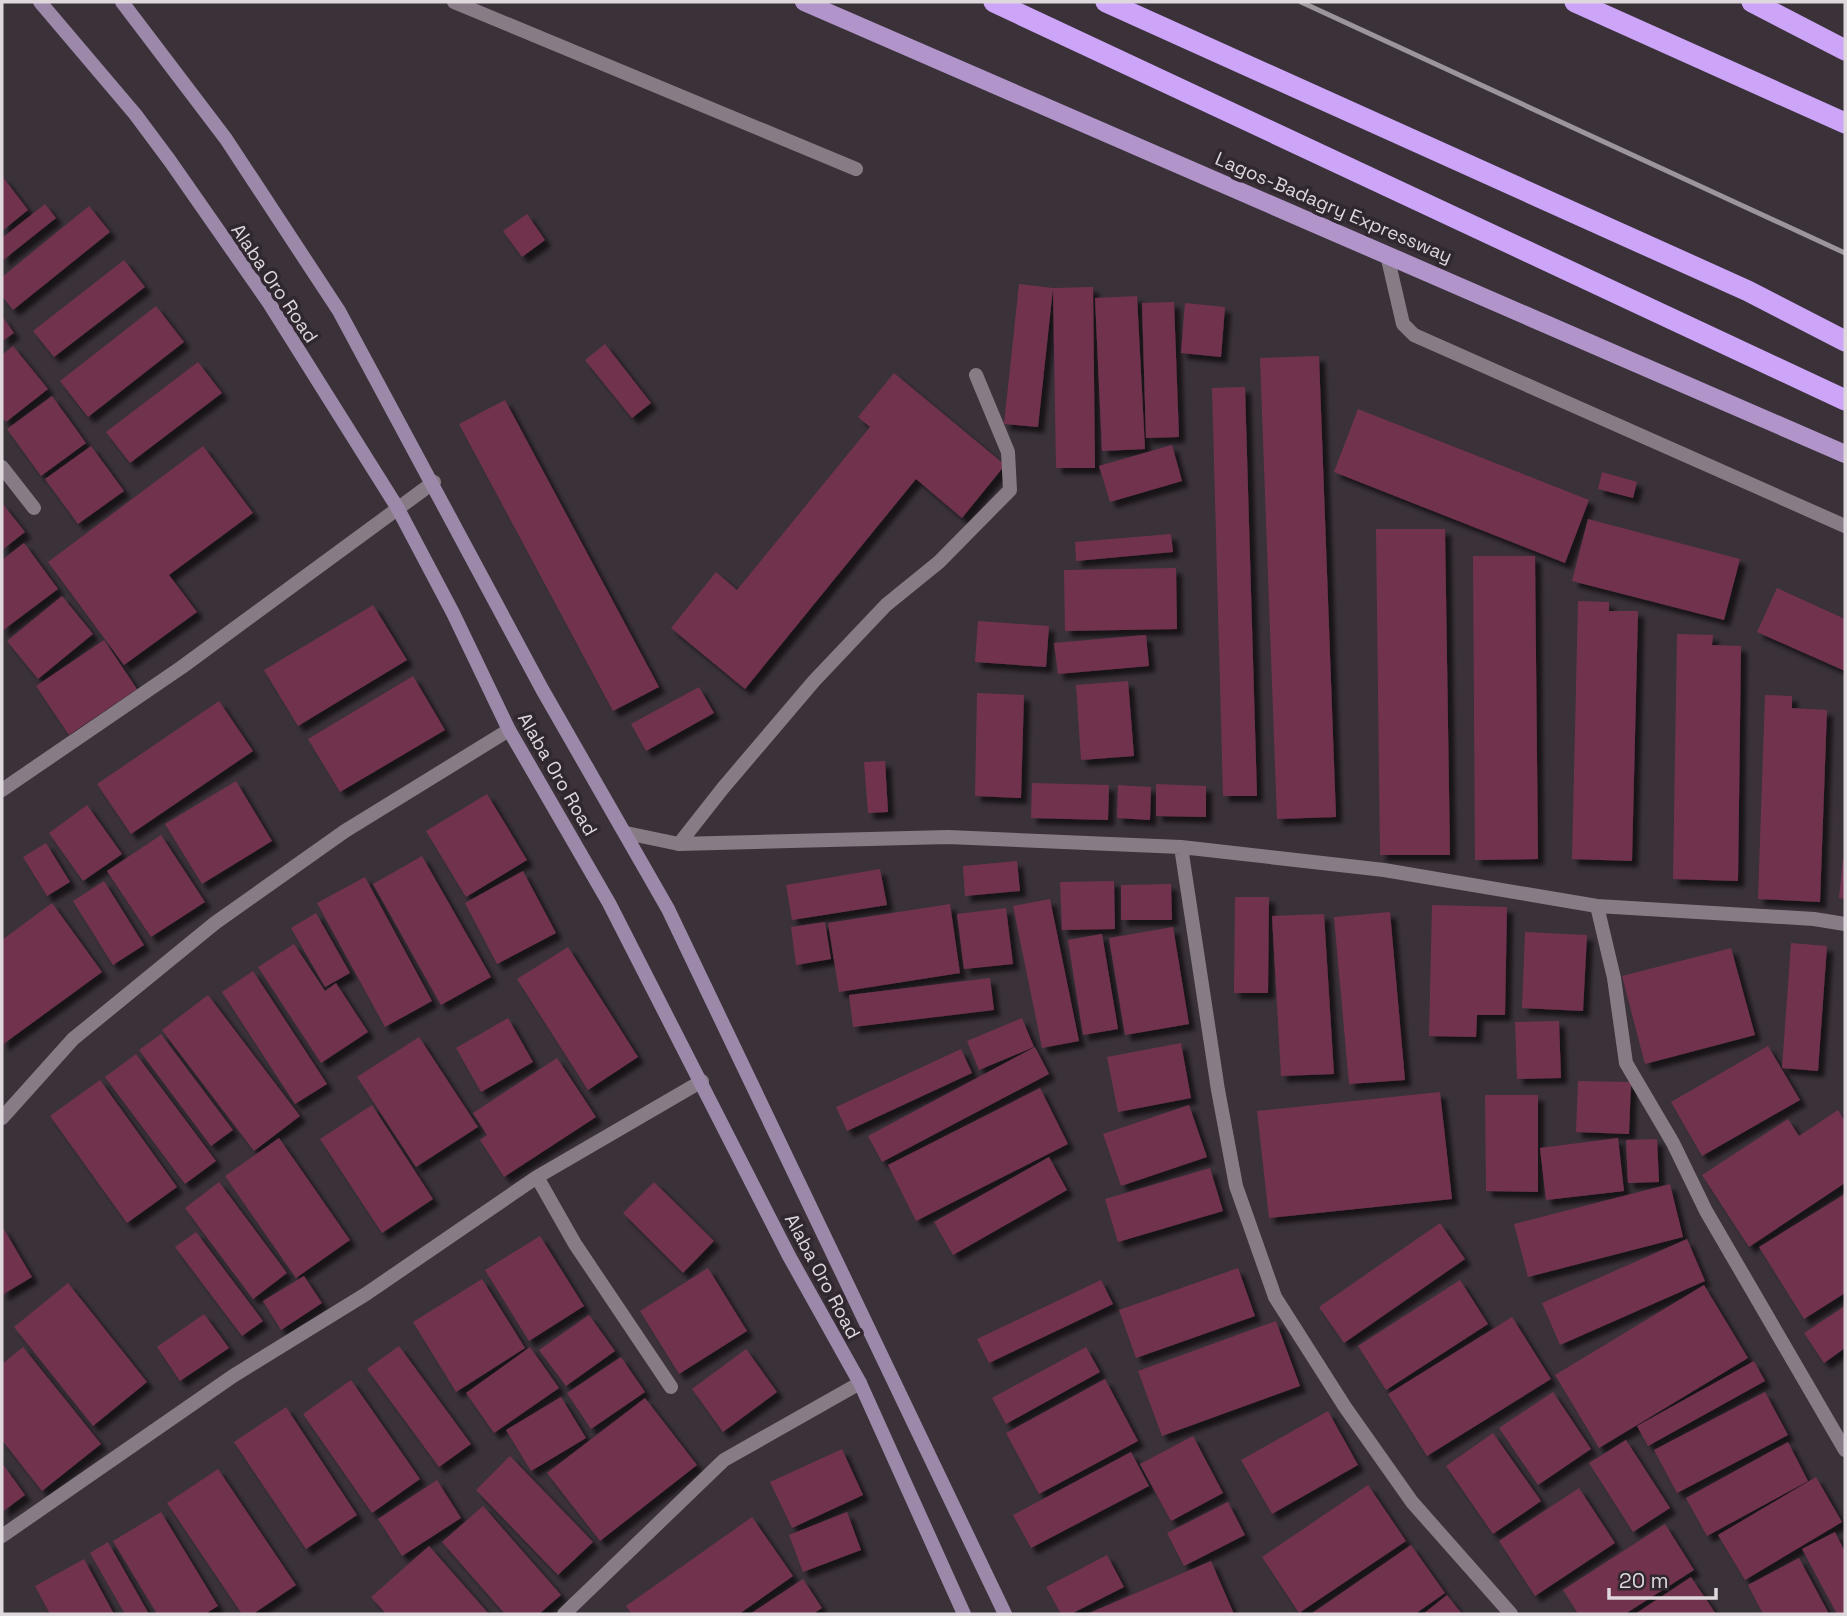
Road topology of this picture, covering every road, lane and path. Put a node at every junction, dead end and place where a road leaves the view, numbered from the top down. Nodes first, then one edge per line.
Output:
1 (40, 2) edge
2 (122, 2) edge
3 (454, 2) edge
4 (804, 2) edge
5 (994, 2) edge
6 (1106, 2) edge
7 (1575, 2) edge
8 (1752, 2) edge
9 (1845, 50) edge
10 (1845, 123) edge
11 (856, 169) dead end
12 (1387, 255) junction
13 (1845, 341) edge
14 (976, 375) dead end
15 (1845, 400) edge
16 (1845, 454) edge
17 (2, 467) edge
18 (434, 482) junction
19 (397, 507) junction
20 (34, 508) dead end
21 (1845, 526) edge
22 (509, 730) junction
23 (2, 790) edge
24 (625, 834) junction
25 (679, 844) junction
26 (1181, 847) junction
27 (1597, 906) junction
28 (1845, 925) edge
29 (702, 1082) junction
30 (2, 1118) edge
31 (537, 1177) junction
32 (860, 1383) junction
33 (671, 1387) dead end
34 (1845, 1450) edge
35 (2, 1536) edge
36 (564, 1614) edge
37 (964, 1614) edge
38 (1005, 1614) edge
39 (1511, 1614) edge

1 - 19 main road, Alaba Oro Road
2 - 18 main road, Alaba Oro Road
3 - 11 street
4 - 12 main road, Lagos-Badagry Expressway
5 - 15 highway
6 - 13 highway
7 - 10 highway
8 - 9 highway
12 - 16 main road, Lagos-Badagry Expressway
12 - 21 street
14 - 25 street
17 - 20 street
18 - 19 street
18 - 24 main road, Alaba Oro Road
19 - 22 main road, Alaba Oro Road
19 - 23 street
22 - 29 main road, Alaba Oro Road
22 - 30 street
24 - 25 street
24 - 38 main road, Alaba Oro Road
25 - 26 street
26 - 27 street
26 - 39 street
27 - 28 street
27 - 34 street
29 - 31 street
29 - 32 main road, Alaba Oro Road
31 - 33 street
31 - 35 street
32 - 36 street
32 - 37 main road, Alaba Oro Road

